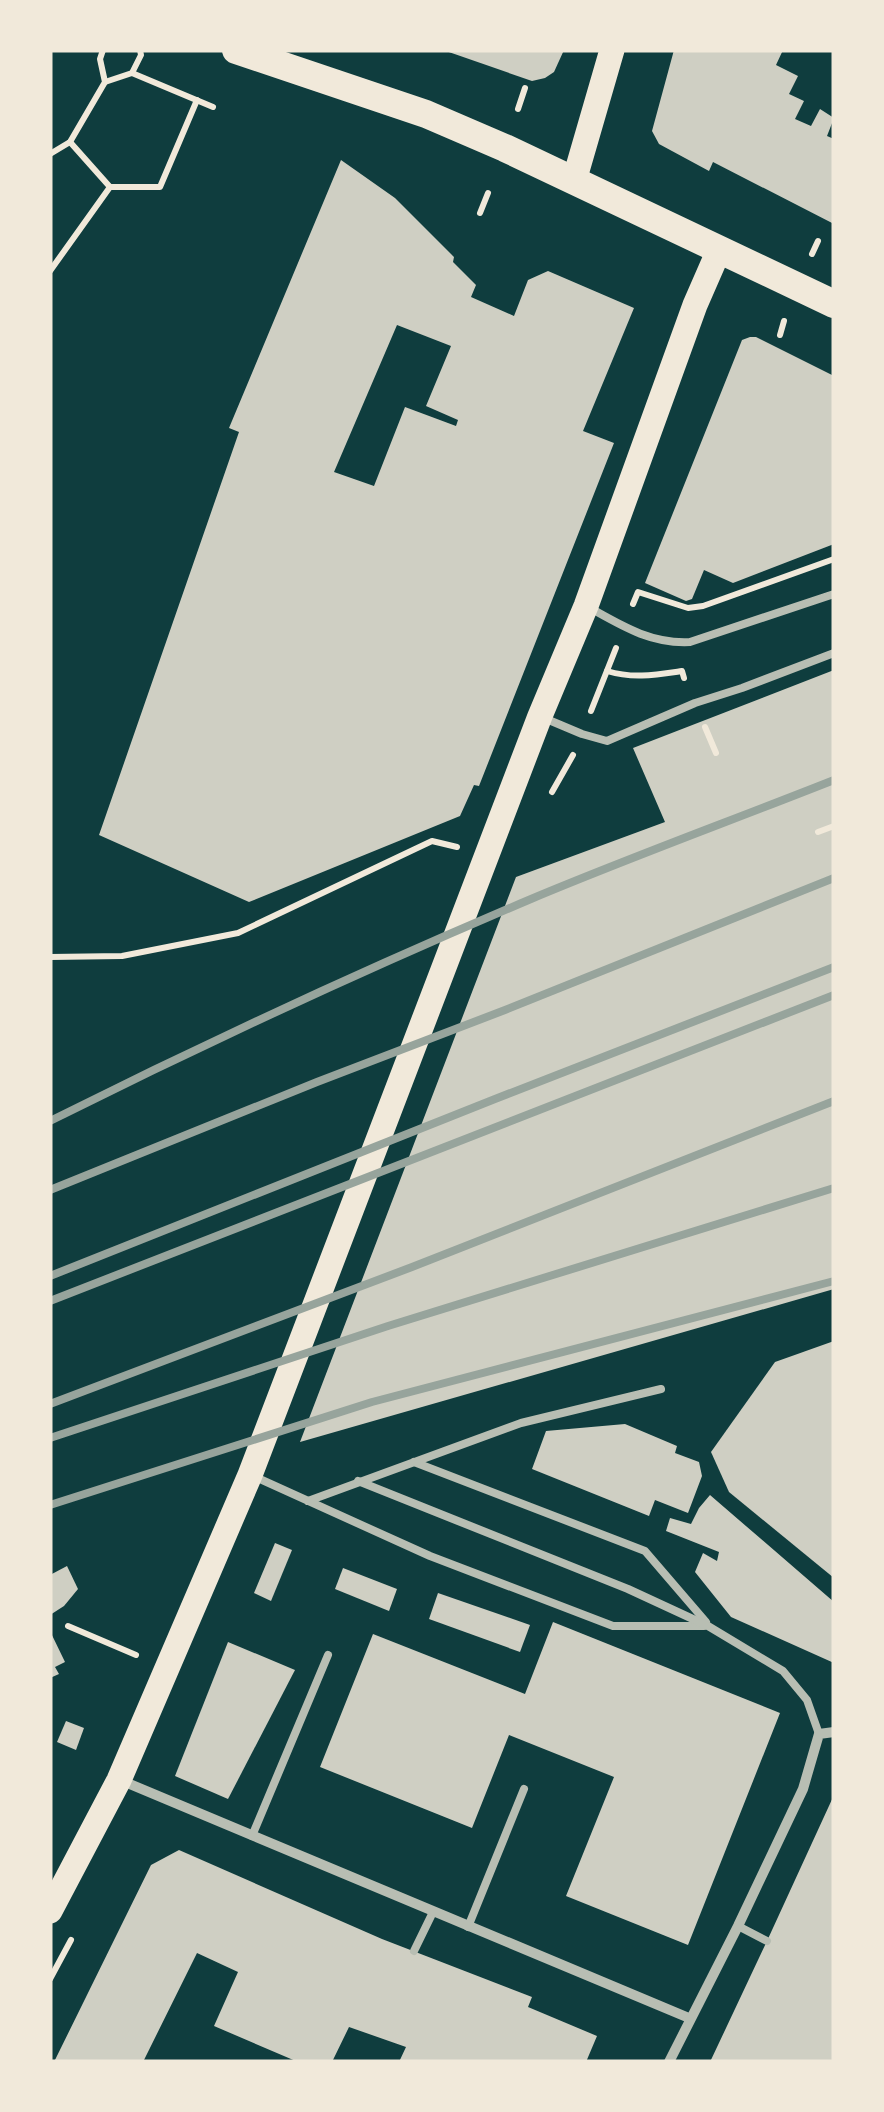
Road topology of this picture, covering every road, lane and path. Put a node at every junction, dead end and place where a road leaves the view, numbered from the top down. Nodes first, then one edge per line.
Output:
1 (140, 50) edge
2 (236, 50) edge
3 (612, 50) edge
4 (101, 54) edge
5 (132, 74) junction
6 (105, 82) junction
7 (524, 88) dead end
8 (197, 100) junction
9 (213, 107) dead end
10 (518, 109) dead end
11 (70, 142) junction
12 (50, 154) edge
13 (574, 182) junction
14 (110, 187) junction
15 (488, 193) dead end
16 (480, 213) dead end
17 (718, 250) junction
18 (50, 271) edge
19 (834, 304) edge
20 (784, 321) dead end
21 (780, 336) dead end
22 (834, 559) edge
23 (834, 594) edge
24 (636, 597) dead end
25 (586, 606) junction
26 (616, 647) dead end
27 (834, 654) edge
28 (607, 671) junction
29 (684, 678) dead end
30 (593, 708) dead end
31 (540, 716) junction
32 (704, 724) dead end
33 (716, 754) dead end
34 (573, 756) dead end
35 (559, 781) dead end
36 (834, 826) edge
37 (818, 832) dead end
38 (458, 847) dead end
39 (50, 957) edge
40 (662, 1389) dead end
41 (412, 1461) junction
42 (250, 1475) junction
43 (358, 1481) junction
44 (308, 1502) junction
45 (68, 1626) dead end
46 (708, 1626) junction
47 (328, 1655) dead end
48 (139, 1657) dead end
49 (834, 1732) edge
50 (819, 1734) junction
51 (120, 1780) junction
52 (524, 1789) dead end
53 (252, 1836) junction
54 (50, 1911) edge
55 (433, 1912) junction
56 (738, 1926) junction
57 (468, 1927) junction
58 (768, 1941) dead end
59 (414, 1951) dead end
60 (690, 2018) junction
61 (669, 2062) edge

1 - 5 path
2 - 13 highway
3 - 13 main road
4 - 6 path
5 - 6 path
5 - 8 path
6 - 11 path
7 - 10 path
8 - 9 path
8 - 14 path
11 - 12 path
11 - 14 path
13 - 17 highway
14 - 18 path
15 - 16 path
17 - 19 highway
17 - 25 main road
20 - 21 path
22 - 24 path
23 - 25 lane
25 - 31 main road
26 - 28 path
27 - 31 lane
28 - 29 path
28 - 30 path
31 - 42 main road
32 - 33 path
34 - 35 path
36 - 37 path
38 - 39 path
40 - 41 lane
41 - 43 lane
41 - 46 lane
42 - 44 lane
42 - 51 main road
43 - 44 lane
43 - 46 lane
44 - 46 lane
45 - 48 path
46 - 50 lane
47 - 53 lane
49 - 50 street
50 - 56 street
51 - 53 street
51 - 54 main road
52 - 57 lane
53 - 55 street
55 - 57 street
55 - 59 lane
56 - 58 lane
56 - 60 street
57 - 60 street
60 - 61 street

